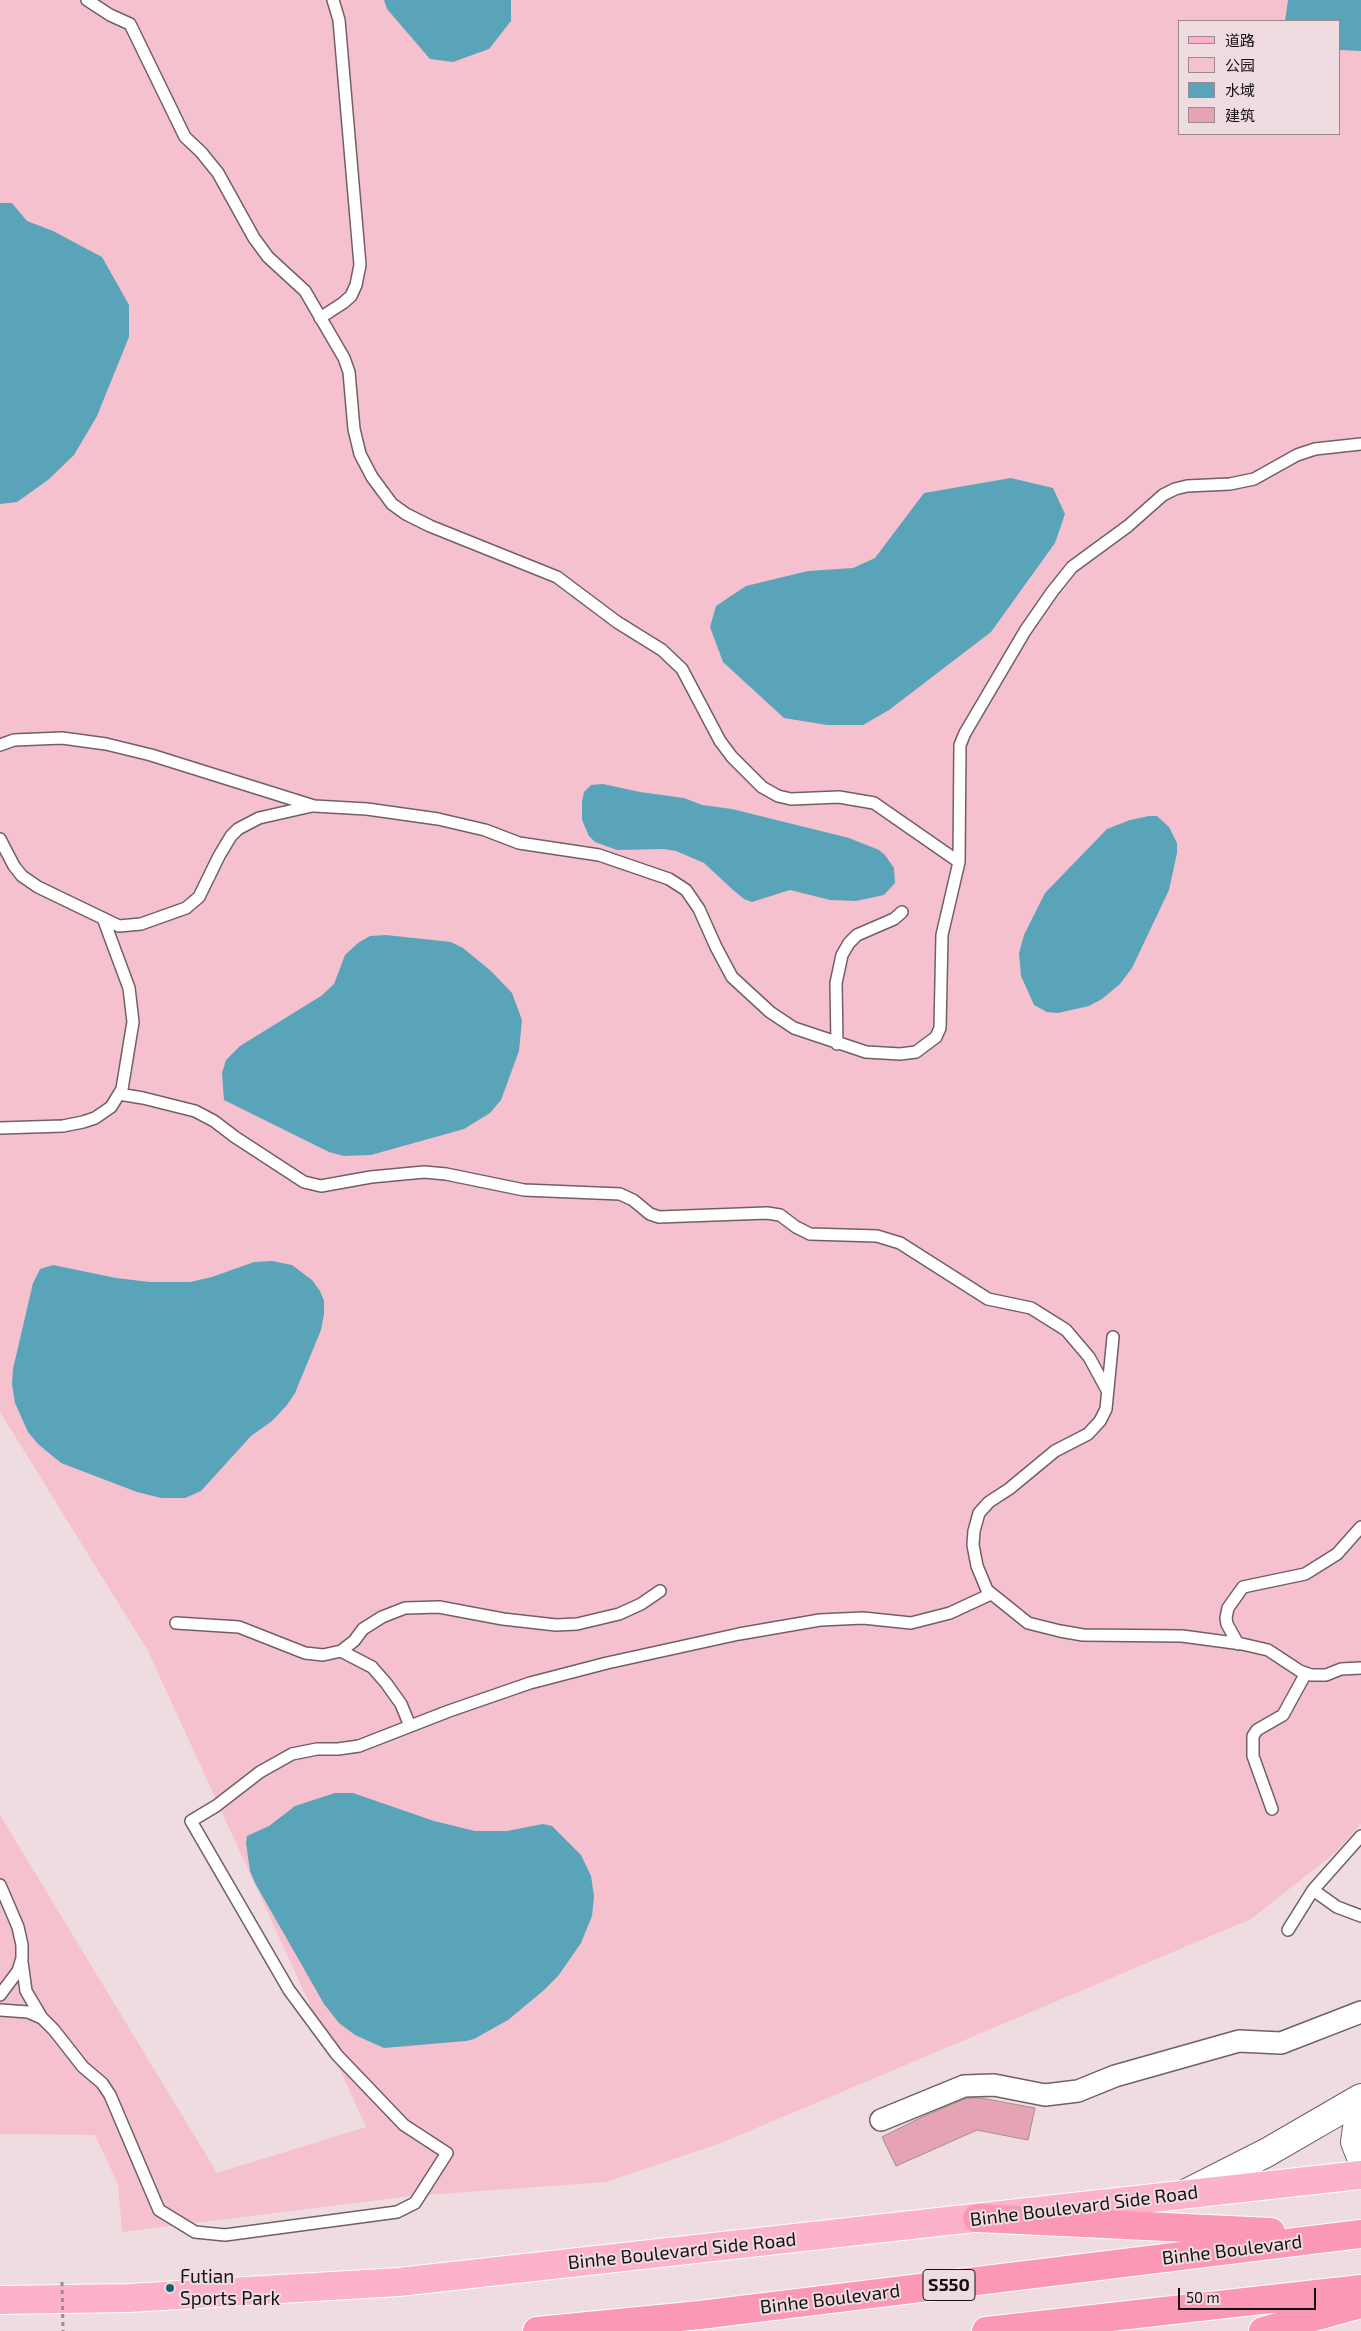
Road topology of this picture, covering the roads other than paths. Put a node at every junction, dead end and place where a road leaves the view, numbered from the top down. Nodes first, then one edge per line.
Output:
1 (87, 0) edge
2 (333, 0) edge
3 (320, 318) junction
4 (1361, 444) edge
5 (0, 745) edge
6 (314, 806) junction
7 (0, 839) edge
8 (959, 862) junction
9 (902, 912) dead end
10 (103, 918) junction
11 (838, 1044) junction
12 (119, 1094) junction
13 (0, 1128) edge
14 (1113, 1337) dead end
15 (1107, 1390) junction
16 (1361, 1527) edge
17 (660, 1591) dead end
18 (991, 1594) junction
19 (176, 1623) dead end
20 (1238, 1644) junction
21 (340, 1651) junction
22 (1361, 1668) edge
23 (1306, 1673) junction
24 (410, 1726) junction
25 (1272, 1809) dead end
26 (1361, 1836) edge
27 (0, 1885) edge
28 (1313, 1890) junction
29 (1361, 1916) edge
30 (1288, 1930) dead end
31 (22, 1958) junction
32 (0, 1995) edge
33 (0, 2010) edge
34 (1361, 2012) edge
35 (42, 2018) junction
36 (1361, 2098) edge
37 (881, 2120) dead end
38 (1361, 2122) edge
39 (1361, 2157) edge
40 (1361, 2175) edge
41 (1183, 2195) junction
42 (977, 2218) junction
43 (1355, 2235) edge
44 (1361, 2289) edge
45 (0, 2300) edge
46 (1361, 2304) edge
47 (537, 2331) edge
48 (986, 2331) edge
49 (1263, 2331) edge

1 - 3 lane
2 - 3 lane
3 - 8 lane
4 - 8 lane
5 - 6 lane
6 - 10 lane
6 - 11 lane
7 - 10 lane
8 - 11 lane
9 - 11 lane
10 - 12 lane
12 - 13 lane
12 - 15 lane
14 - 15 lane
15 - 18 lane
16 - 20 lane
17 - 21 lane
18 - 20 lane
18 - 24 lane
19 - 21 lane
20 - 23 lane
21 - 24 lane
22 - 23 lane
23 - 25 lane
24 - 35 lane
26 - 28 lane
27 - 31 lane
28 - 29 lane
28 - 30 lane
31 - 32 lane
31 - 35 lane
33 - 35 lane
34 - 37 street
36 - 41 street
38 - 39 street
40 - 41 main road, Binhe Boulevard Side Road
41 - 42 main road, Binhe Boulevard Side Road
42 - 43 highway
42 - 45 main road, Binhe Boulevard Side Road
43 - 47 highway, Binhe Boulevard / S550
44 - 48 highway
46 - 49 highway

